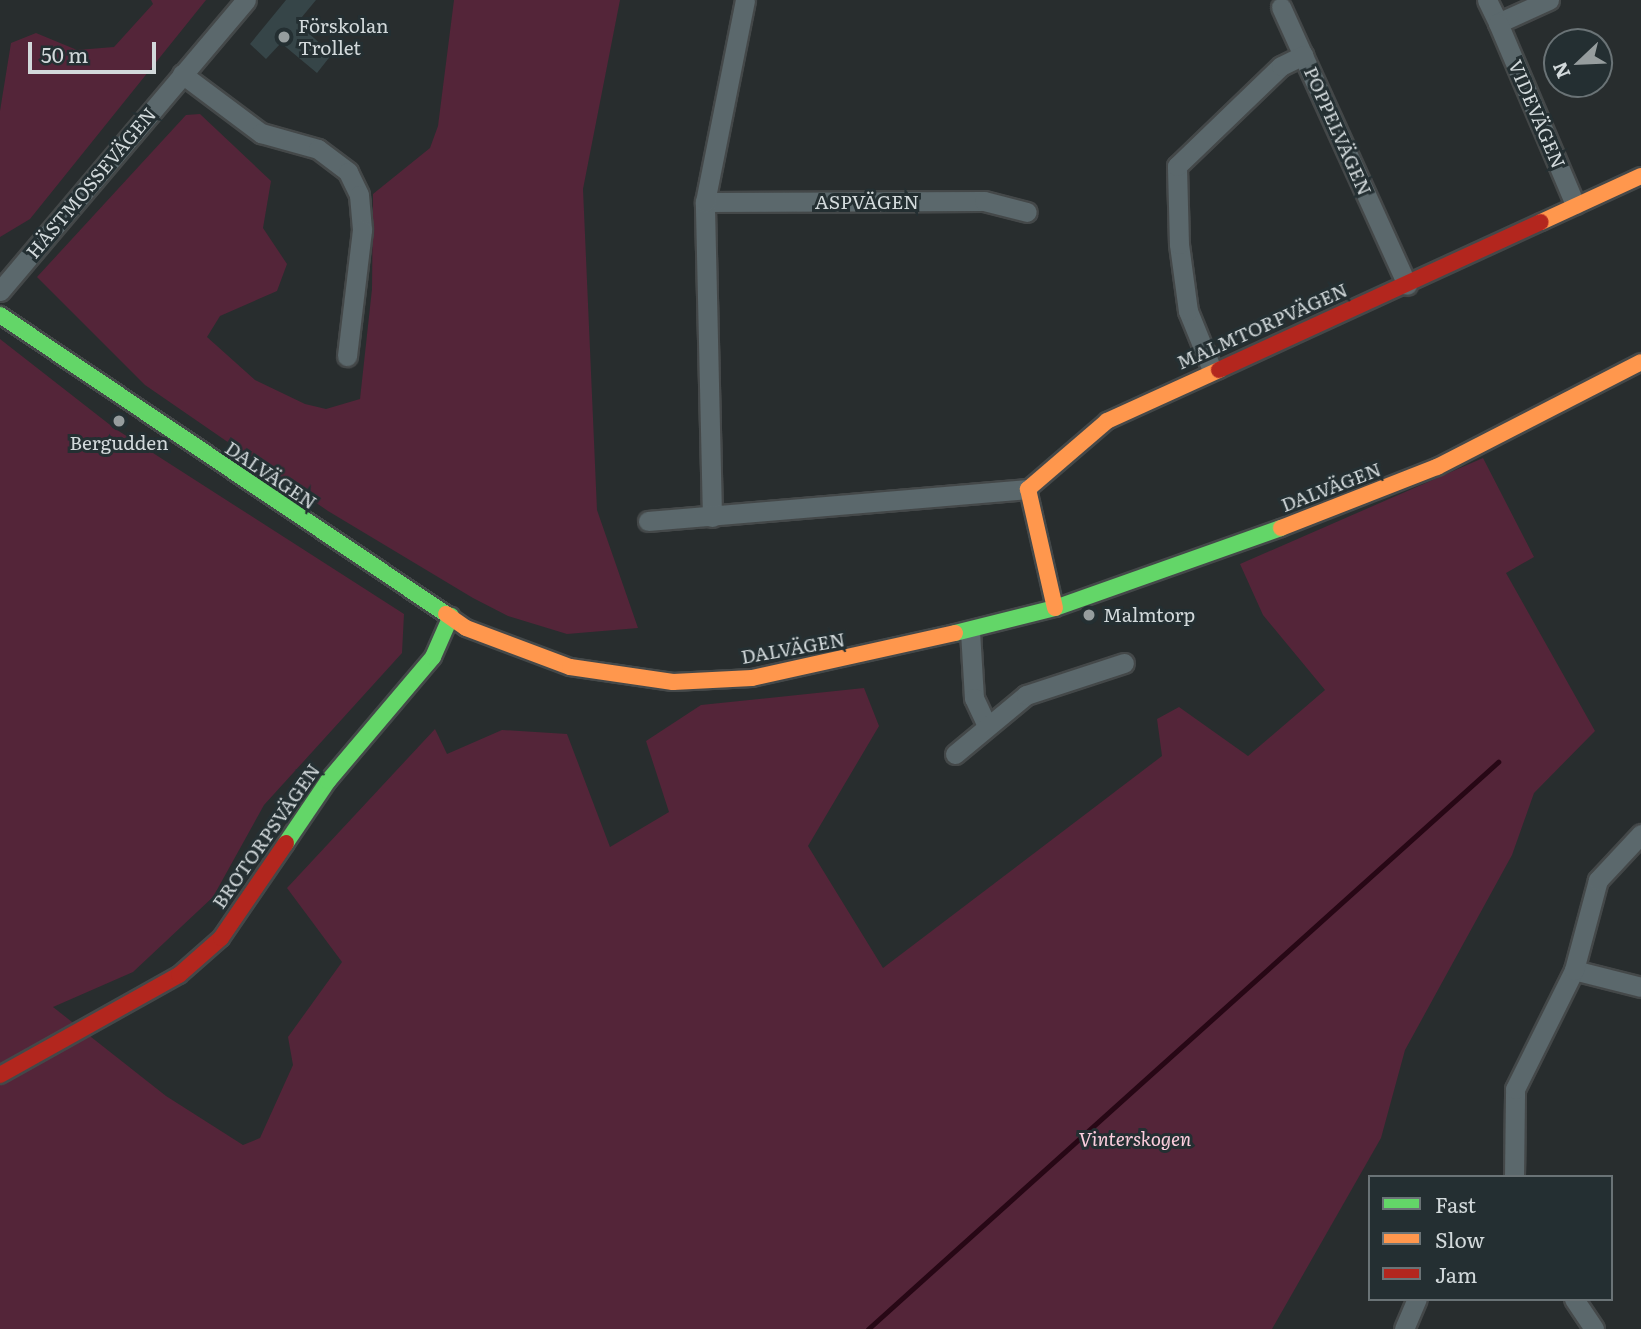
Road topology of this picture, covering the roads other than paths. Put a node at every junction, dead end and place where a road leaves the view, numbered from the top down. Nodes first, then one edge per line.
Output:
1 (246, 0) edge
2 (745, 0) edge
3 (1488, 0) edge
4 (1549, 0) edge
5 (1280, 7) dead end
6 (1498, 23) junction
7 (1304, 55) junction
8 (182, 75) junction
9 (1641, 176) edge
10 (705, 202) junction
11 (1575, 204) junction
12 (1027, 212) dead end
13 (1407, 285) junction
14 (0, 291) edge
15 (0, 315) edge
16 (347, 356) dead end
17 (1641, 362) edge
18 (1212, 370) junction
19 (1028, 489) junction
20 (712, 517) junction
21 (648, 521) dead end
22 (1055, 608) junction
23 (451, 616) junction
24 (970, 631) junction
25 (1124, 663) dead end
26 (987, 726) junction
27 (955, 754) dead end
28 (1641, 834) edge
29 (1574, 970) junction
30 (1641, 986) edge
31 (0, 1074) edge
32 (1514, 1175) edge
33 (1416, 1301) edge
34 (1575, 1301) edge
35 (1404, 1329) edge
36 (1594, 1329) edge

1 - 8 street, HÄSTMOSSEVÄGEN
2 - 10 street
3 - 6 street, VIDEVÄGEN
4 - 6 street
5 - 7 street
6 - 11 street, VIDEVÄGEN
7 - 13 street, POPPELVÄGEN
7 - 18 street, POPPELVÄGEN
8 - 14 street, HÄSTMOSSEVÄGEN
8 - 16 street
9 - 11 main road, MALMTORPVÄGEN
10 - 12 street, ASPVÄGEN
10 - 20 street
11 - 13 main road, MALMTORPVÄGEN
13 - 18 main road, MALMTORPVÄGEN
15 - 23 main road, DALVÄGEN
17 - 22 main road, DALVÄGEN
18 - 19 main road, MALMTORPVÄGEN
19 - 20 street
19 - 22 main road
20 - 21 street
22 - 24 main road, DALVÄGEN
23 - 24 main road, DALVÄGEN
23 - 31 main road, BROTORPSVÄGEN
24 - 26 street
25 - 26 street
26 - 27 street
28 - 29 street
29 - 30 street
29 - 32 street
33 - 35 street
34 - 36 street

